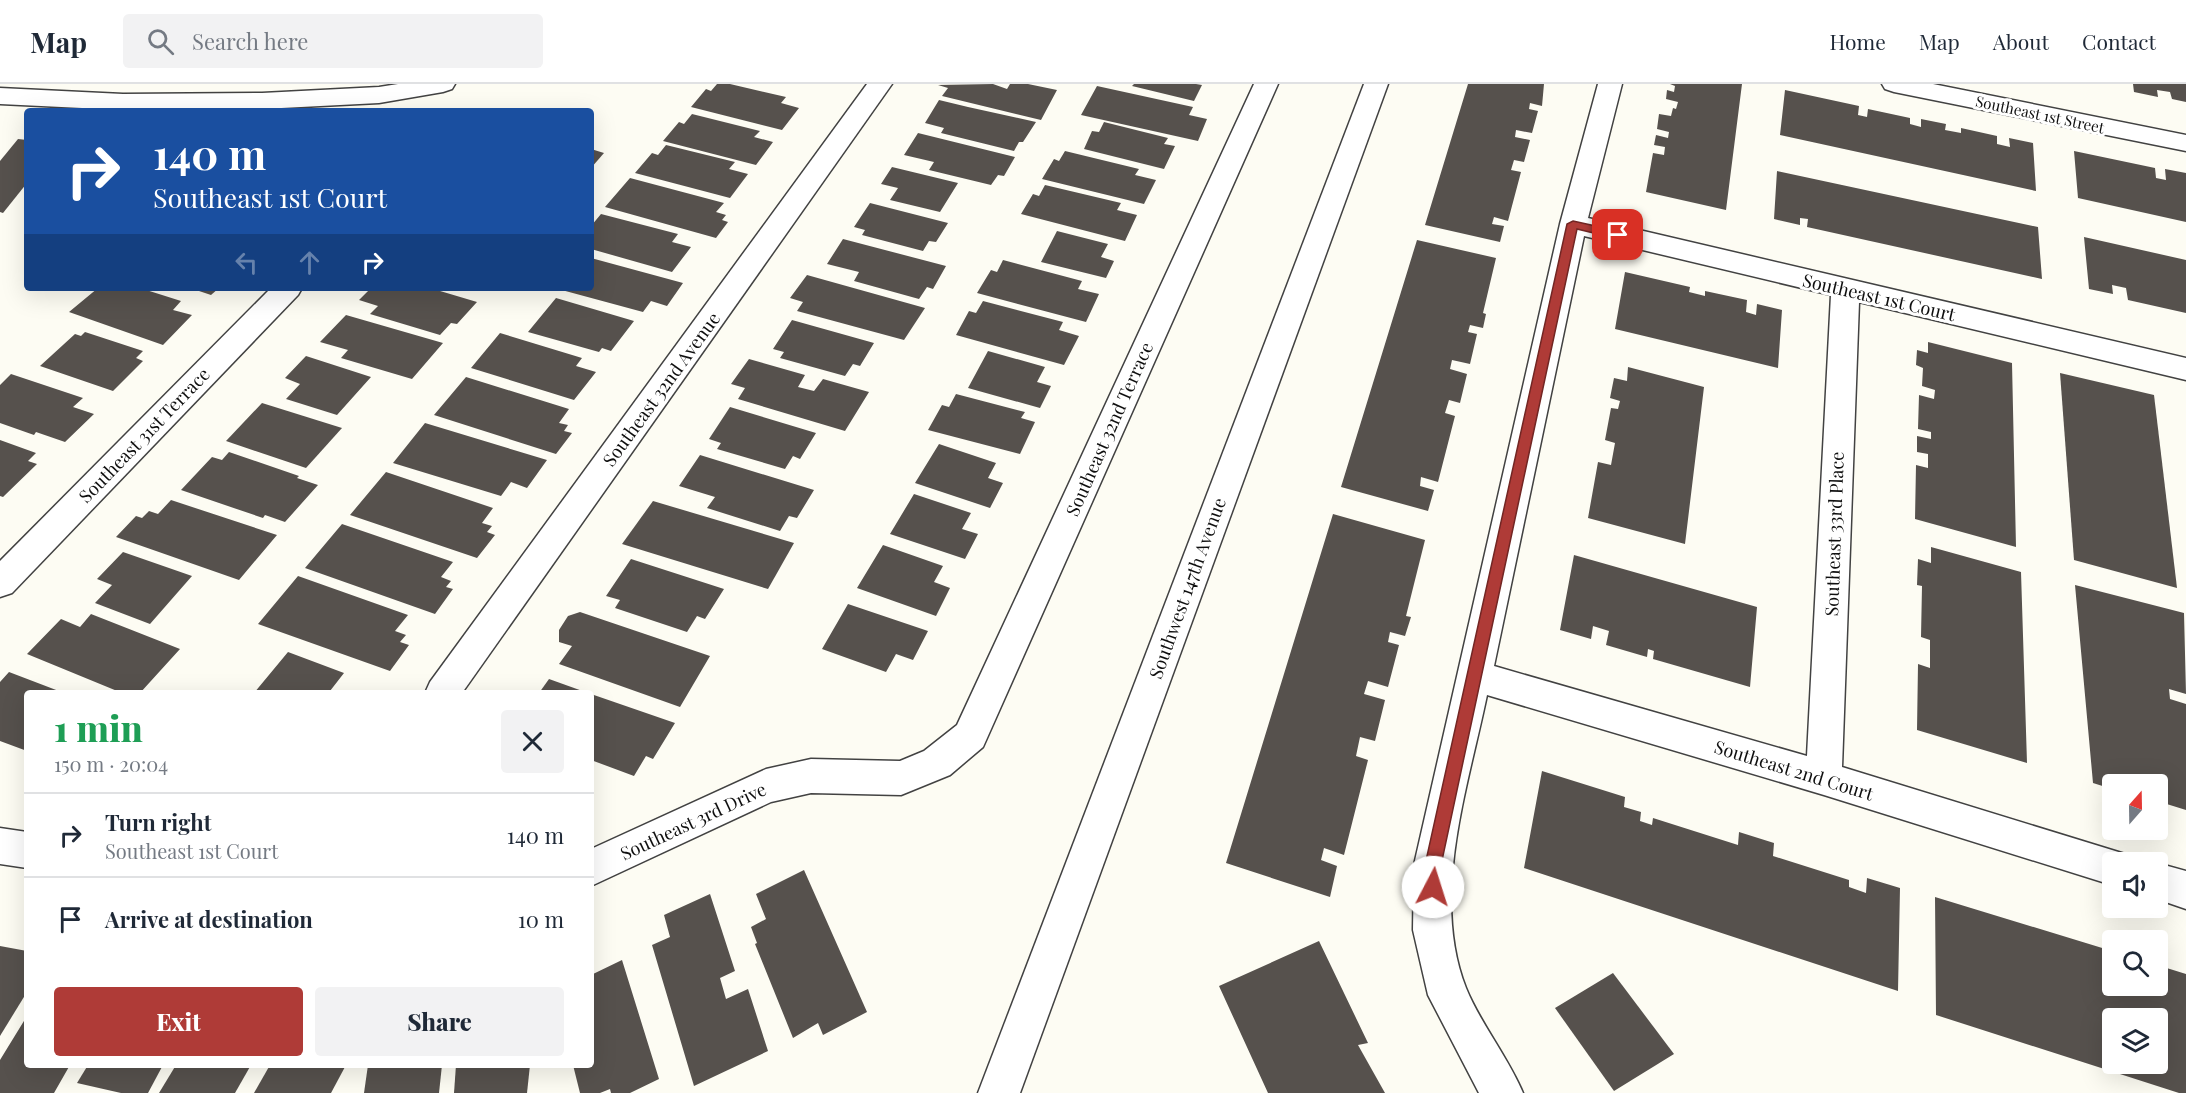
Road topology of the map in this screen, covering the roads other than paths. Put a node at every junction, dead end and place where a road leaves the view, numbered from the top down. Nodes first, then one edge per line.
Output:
1 (880, 84) edge
2 (1266, 84) edge
3 (1376, 84) edge
4 (1610, 84) edge
5 (1894, 84) edge
6 (438, 85) edge
7 (0, 96) edge
8 (435, 108) edge
9 (2186, 143) edge
10 (1573, 224) junction
11 (1845, 289) junction
12 (285, 291) edge
13 (2186, 369) edge
14 (0, 583) edge
15 (1474, 676) junction
16 (444, 690) edge
17 (937, 763) joint
18 (1824, 778) junction
19 (0, 846) edge
20 (24, 849) edge
21 (2102, 864) edge
22 (594, 867) edge
23 (2168, 884) edge
24 (2186, 890) edge
25 (999, 1093) edge
26 (1502, 1093) edge

1 - 16 street, Southeast 32nd Avenue
2 - 17 street, Southeast 32nd Terrace
3 - 25 street, Southwest 147th Avenue
4 - 10 street
5 - 9 street, Southeast 1st Street
6 - 7 street
6 - 8 street
10 - 11 street, Southeast 1st Court
10 - 15 street
11 - 13 street, Southeast 1st Court
11 - 18 street, Southeast 33rd Place
12 - 14 street, Southeast 31st Terrace
15 - 18 street, Southeast 2nd Court
15 - 26 street
17 - 22 street, Southeast 3rd Drive
18 - 21 street, Southeast 2nd Court
19 - 20 street
23 - 24 street

